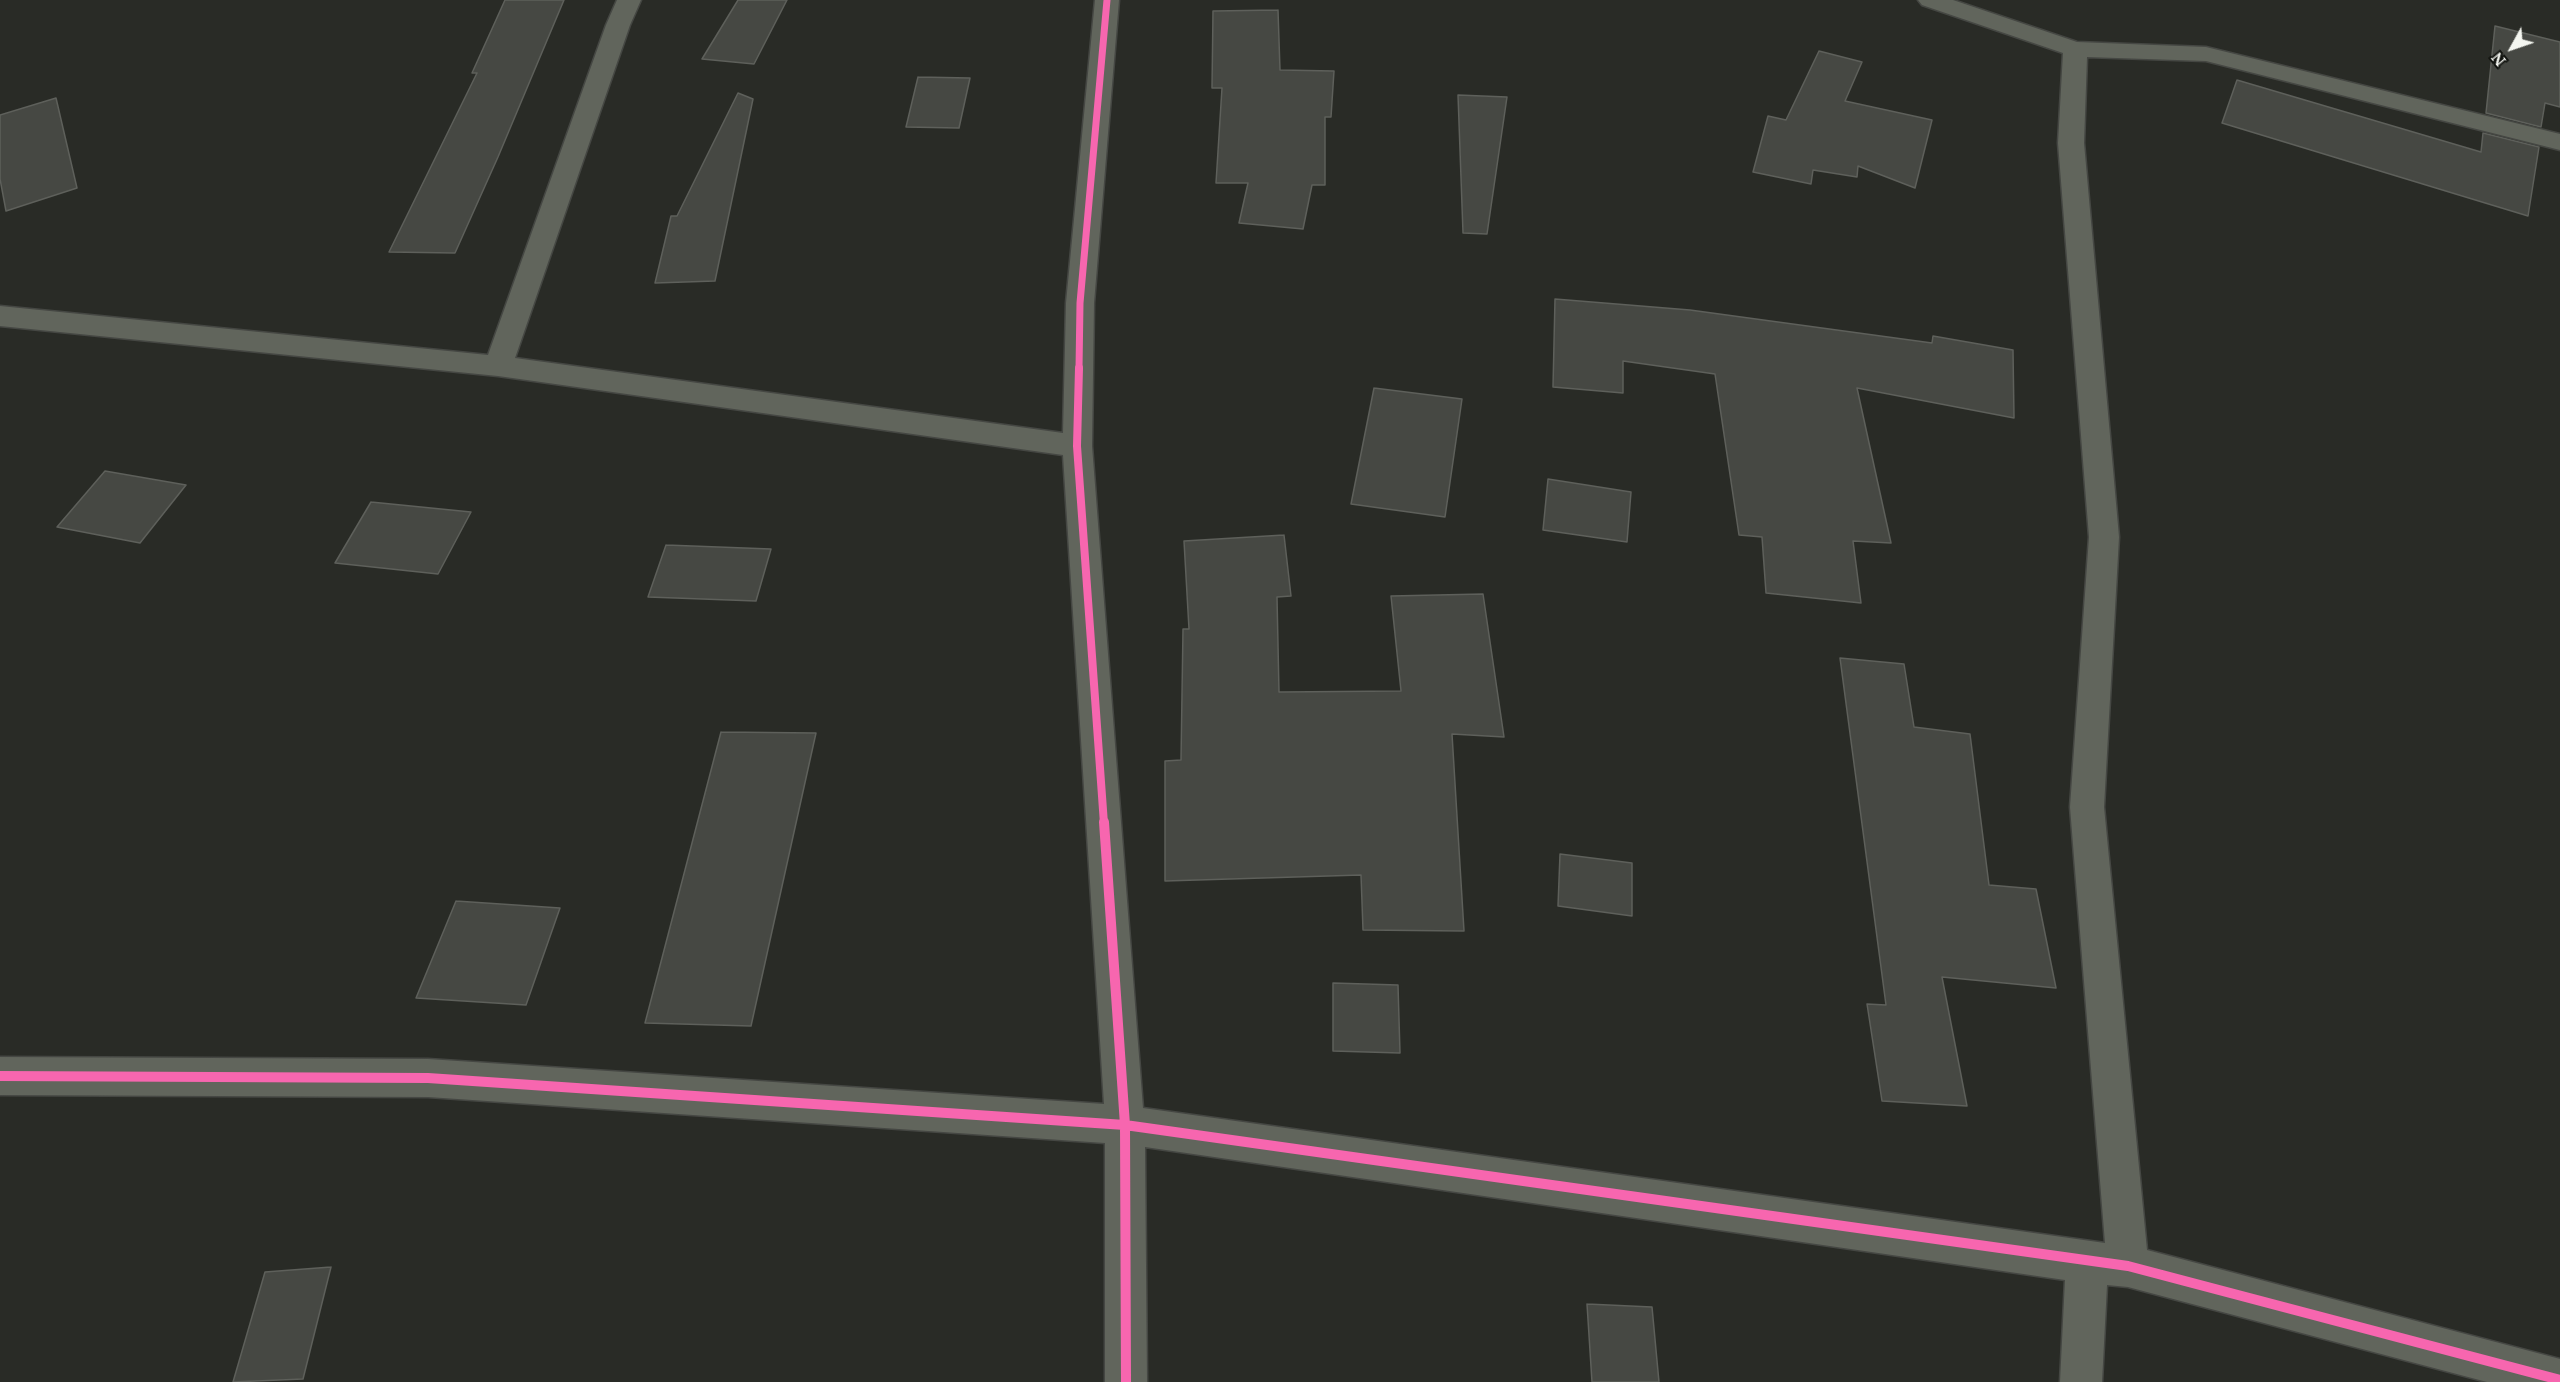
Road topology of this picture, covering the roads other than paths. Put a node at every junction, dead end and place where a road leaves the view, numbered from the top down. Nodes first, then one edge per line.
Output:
1 (629, 0) edge
2 (1107, 0) edge
3 (1930, 0) edge
4 (2075, 49) junction
5 (2560, 142) edge
6 (0, 316) edge
7 (498, 366) junction
8 (1077, 446) junction
9 (0, 1076) edge
10 (1125, 1125) junction
11 (2087, 1263) junction
12 (2128, 1266) junction
13 (2560, 1380) edge
14 (1126, 1382) edge
15 (2081, 1382) edge

1 - 7 street
2 - 8 street
3 - 4 street
4 - 5 street
4 - 12 street
6 - 7 street
7 - 8 street
8 - 10 street
9 - 10 street
10 - 11 street
10 - 14 street
11 - 12 street
11 - 15 street
12 - 13 street

